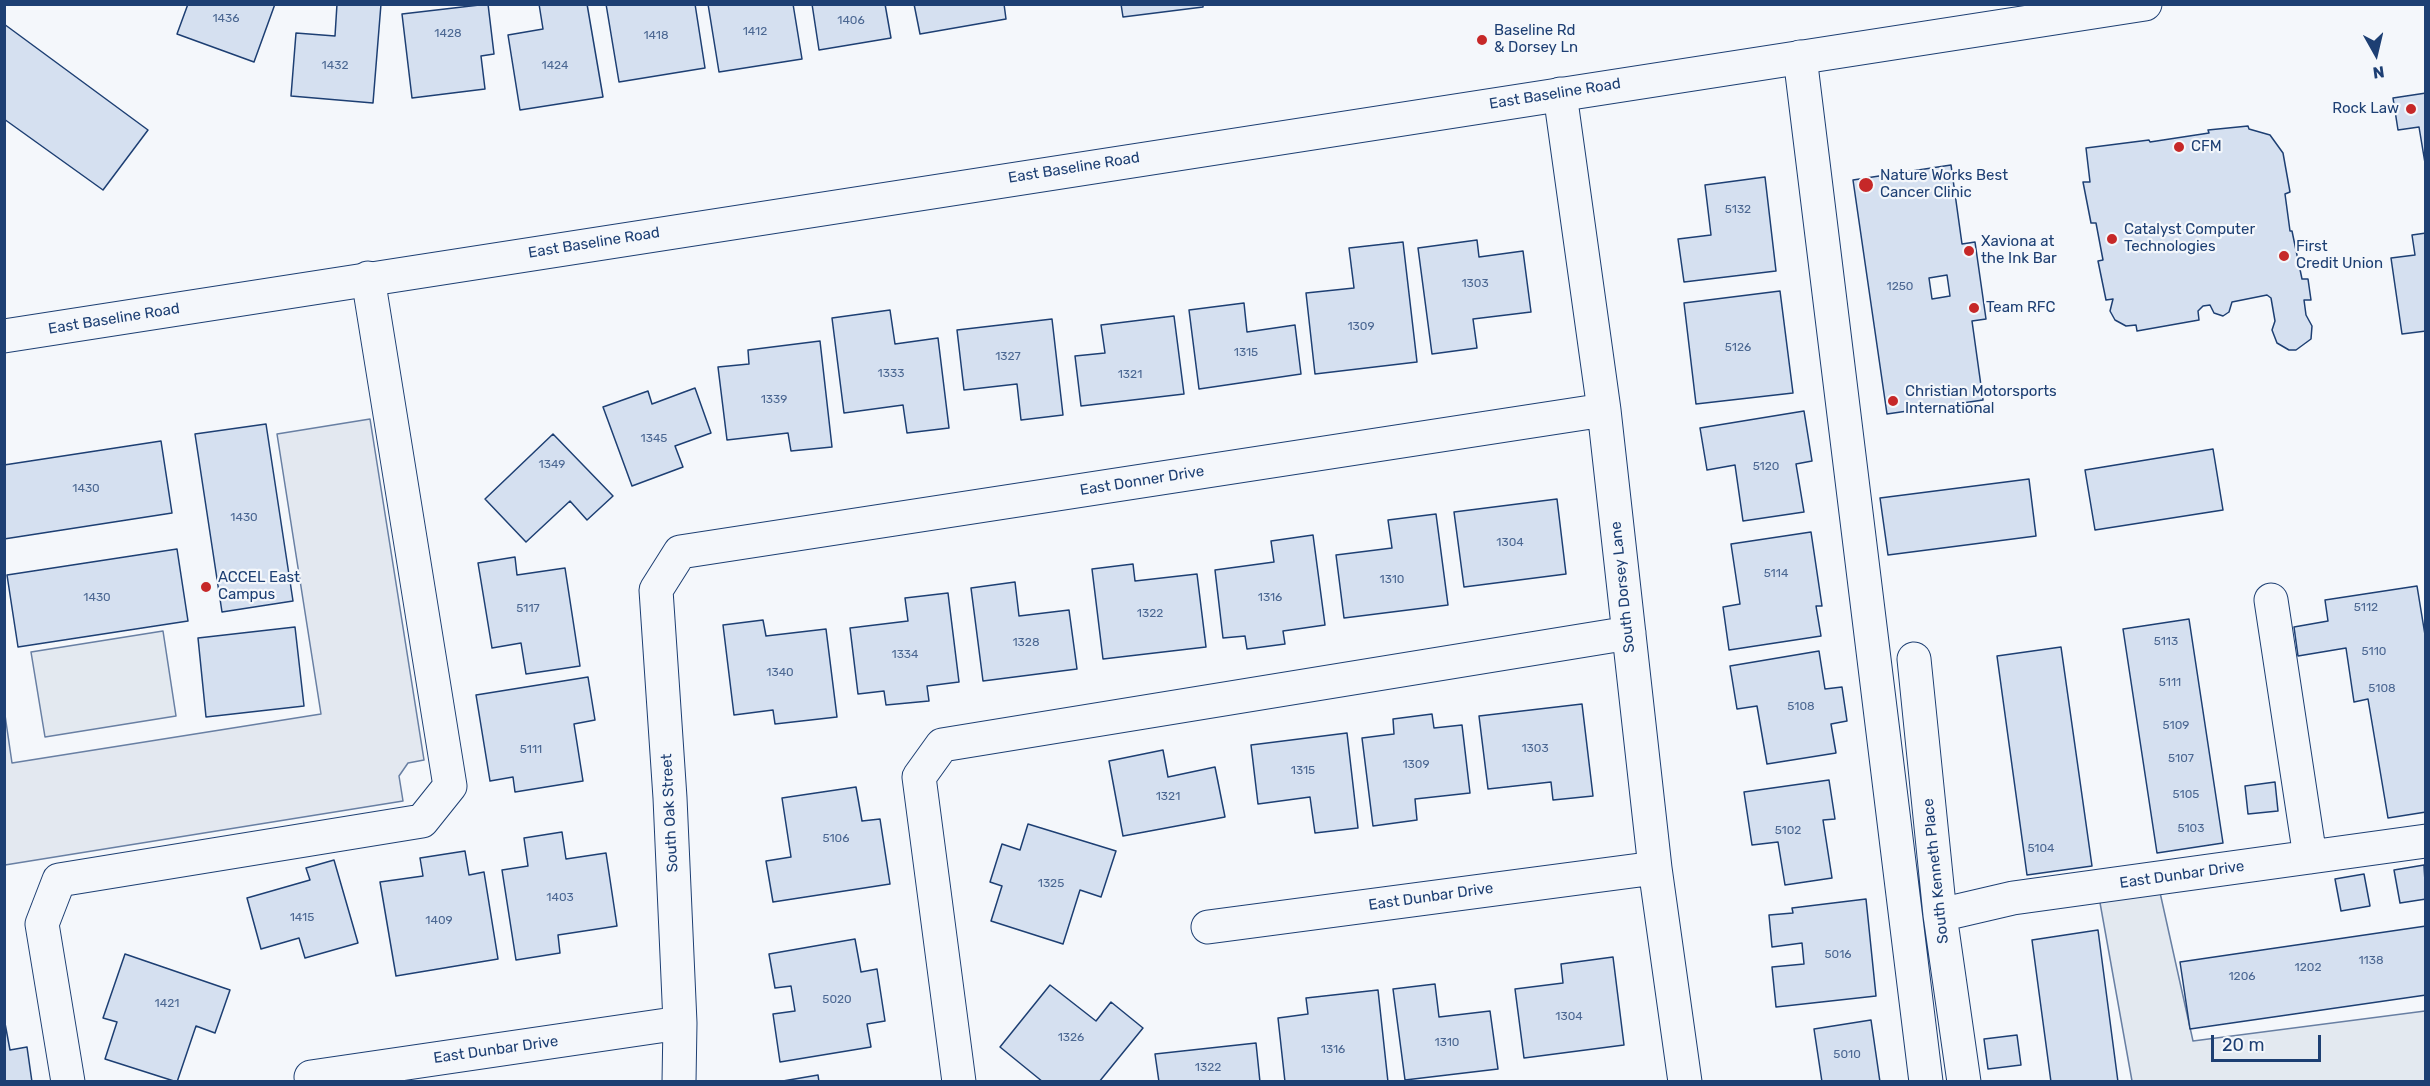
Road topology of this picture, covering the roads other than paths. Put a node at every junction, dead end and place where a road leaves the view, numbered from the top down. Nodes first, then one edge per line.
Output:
1 (2145, 4) edge
2 (1800, 57) junction
3 (1560, 94) junction
4 (368, 278) junction
5 (4, 336) edge
6 (1605, 410) junction
7 (680, 552) joint
8 (2271, 600) dead end
9 (1629, 633) junction
10 (1914, 659) dead end
11 (2426, 841) edge
12 (2310, 857) junction
13 (1655, 868) junction
14 (1940, 915) junction
15 (1208, 927) dead end
16 (680, 1023) junction
17 (311, 1077) dead end
18 (68, 1082) edge
19 (679, 1082) edge
20 (959, 1082) edge
21 (1685, 1082) edge
22 (1926, 1082) edge
23 (1964, 1082) edge

1 - 2 street, East Baseline Road
2 - 3 street, East Baseline Road
2 - 22 street
3 - 4 street, East Baseline Road
3 - 6 street, South Dorsey Lane
4 - 5 street, East Baseline Road
4 - 18 street
6 - 7 street, East Donner Drive
6 - 9 street, South Dorsey Lane
7 - 16 street, South Oak Street
8 - 12 street
9 - 13 street, South Dorsey Lane
9 - 20 street
10 - 14 street, South Kenneth Place
11 - 12 street, East Dunbar Drive
12 - 14 street, East Dunbar Drive
13 - 15 street, East Dunbar Drive
13 - 21 street, South Dorsey Lane
14 - 23 street, South Kenneth Place
16 - 17 street, East Dunbar Drive
16 - 19 street, South Oak Street

